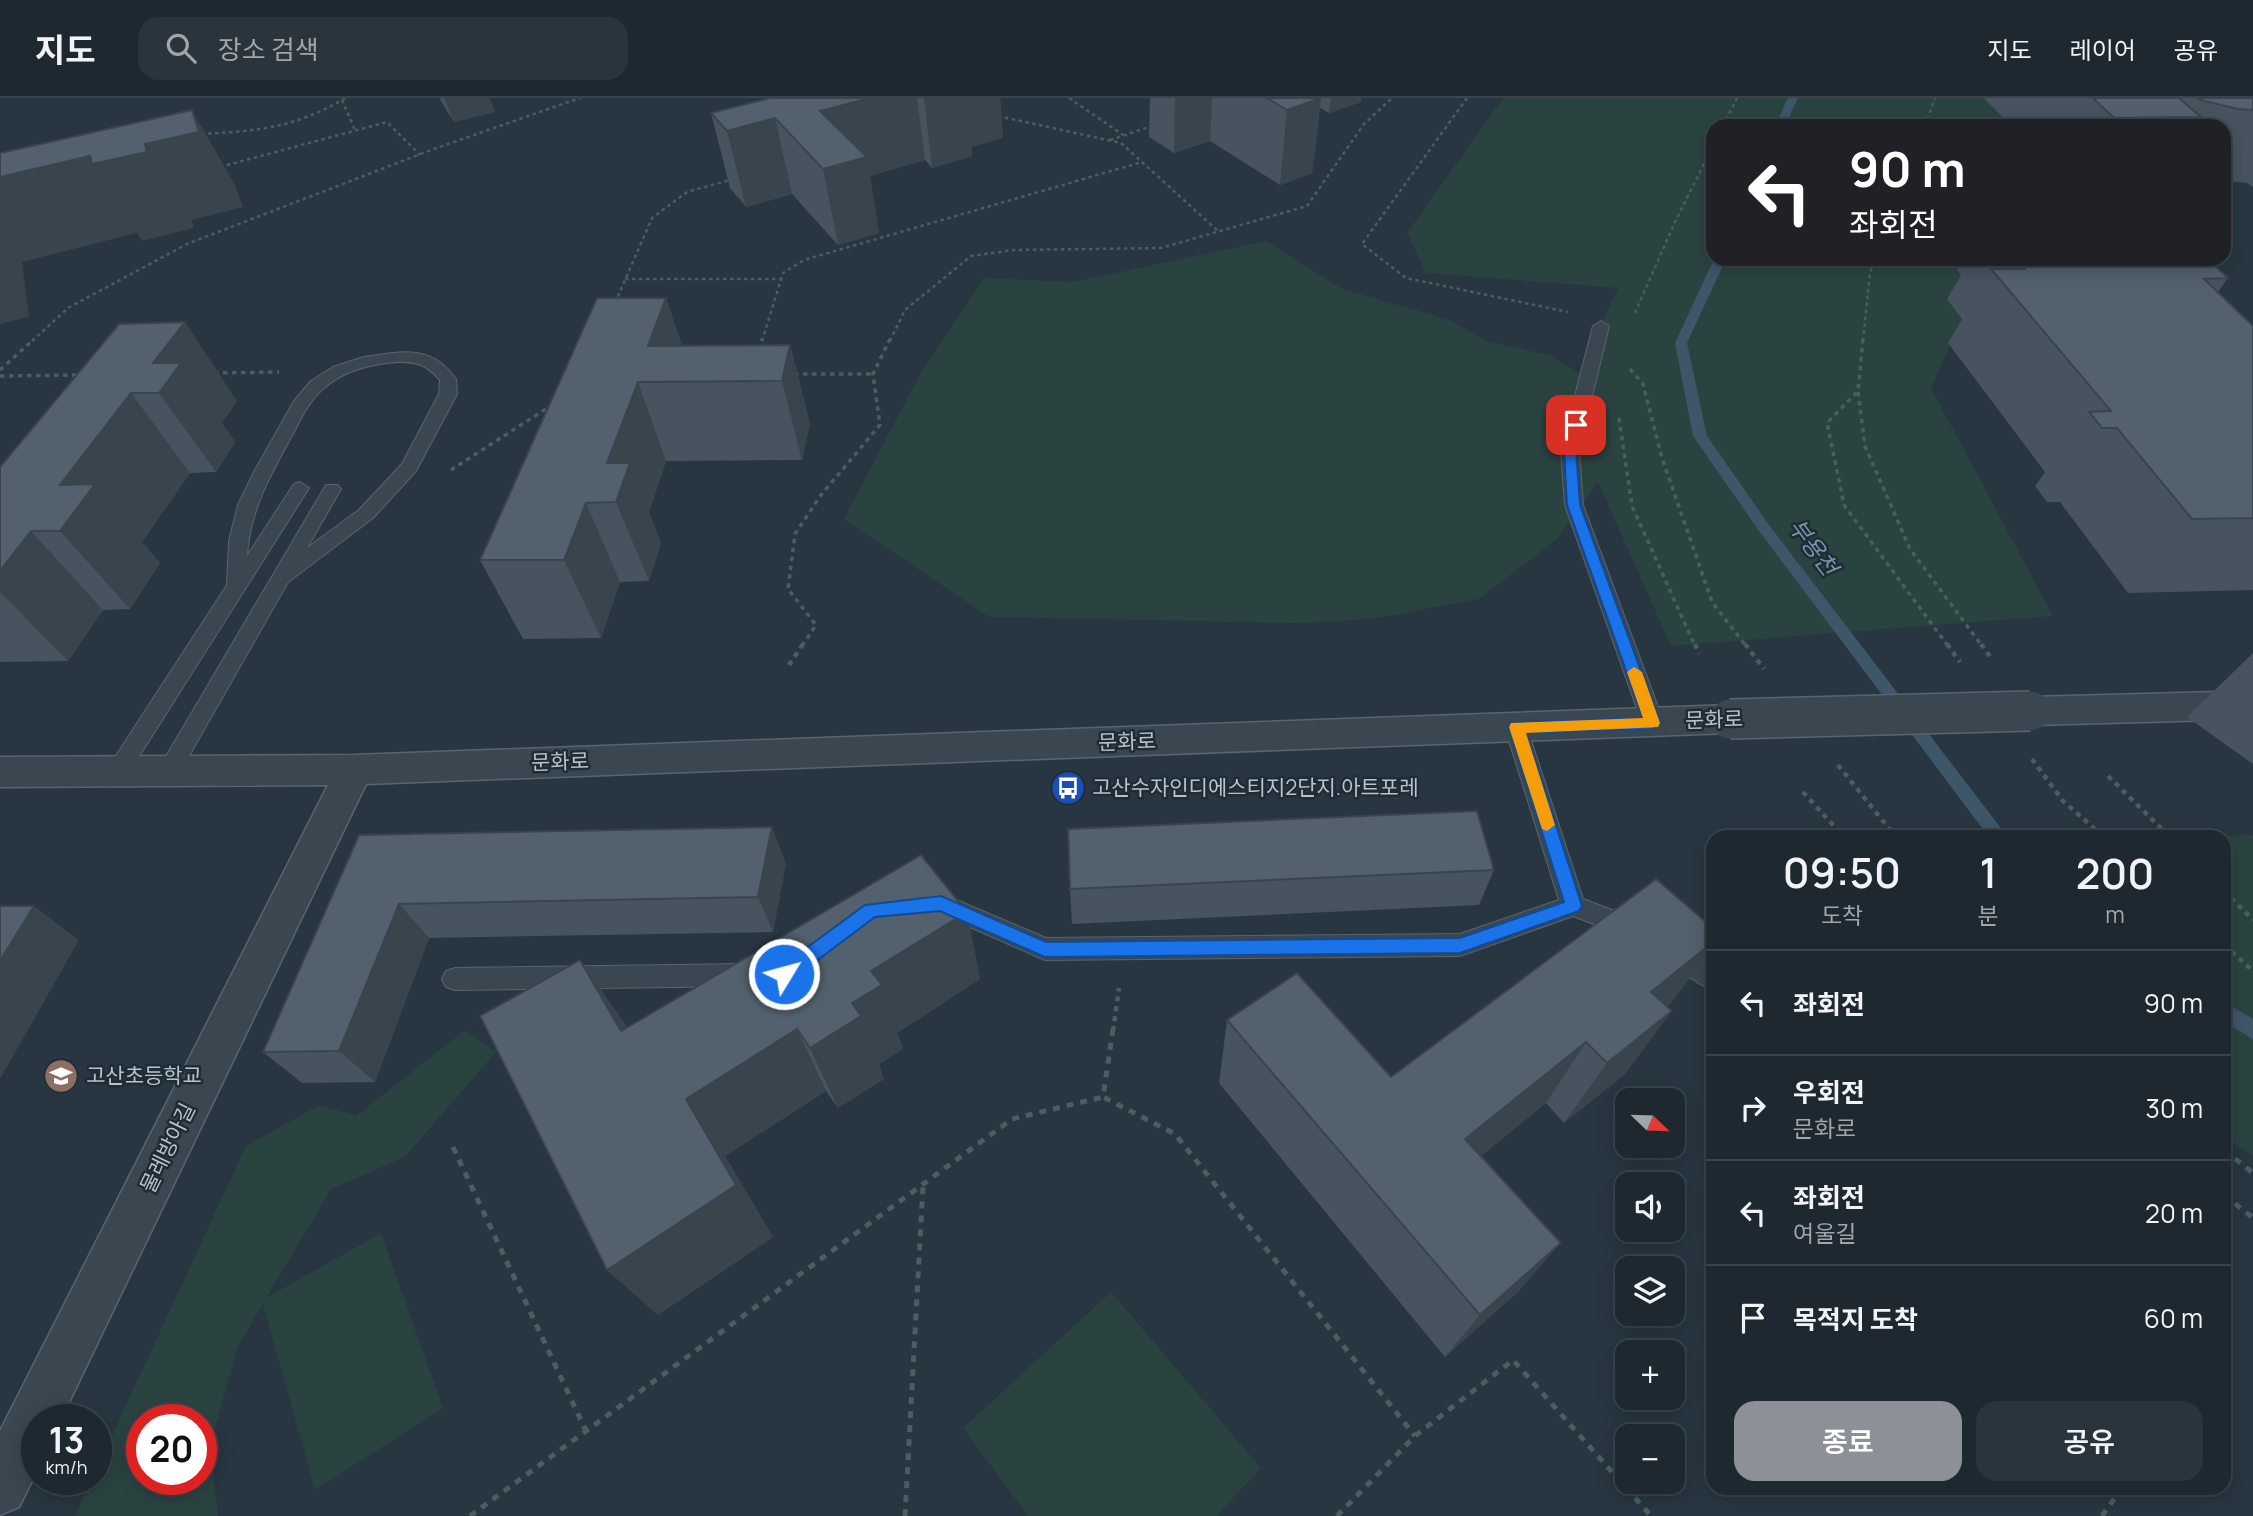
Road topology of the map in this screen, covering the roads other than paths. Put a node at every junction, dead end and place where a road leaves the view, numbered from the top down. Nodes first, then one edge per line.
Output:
1 (1601, 326) dead end
2 (300, 488) dead end
3 (332, 489) dead end
4 (282, 577) junction
5 (237, 585) junction
6 (2253, 705) edge
7 (1653, 723) junction
8 (1516, 727) junction
9 (354, 770) junction
10 (118, 771) junction
11 (169, 771) junction
12 (0, 772) edge
13 (918, 905) edge
14 (1573, 906) junction
15 (1706, 973) edge
16 (771, 975) edge
17 (455, 979) dead end
18 (0, 1488) edge

1 - 7 lane
2 - 5 lane
3 - 4 lane
4 - 5 lane
4 - 11 lane
5 - 10 lane
6 - 7 street, 문화로, bridge
7 - 8 street, 문화로
8 - 9 street, 문화로
8 - 14 lane
9 - 11 street, 문화로
9 - 18 street, 물레방아길
10 - 11 street, 문화로
10 - 12 street, 문화로
13 - 14 lane
14 - 15 lane
16 - 17 lane

